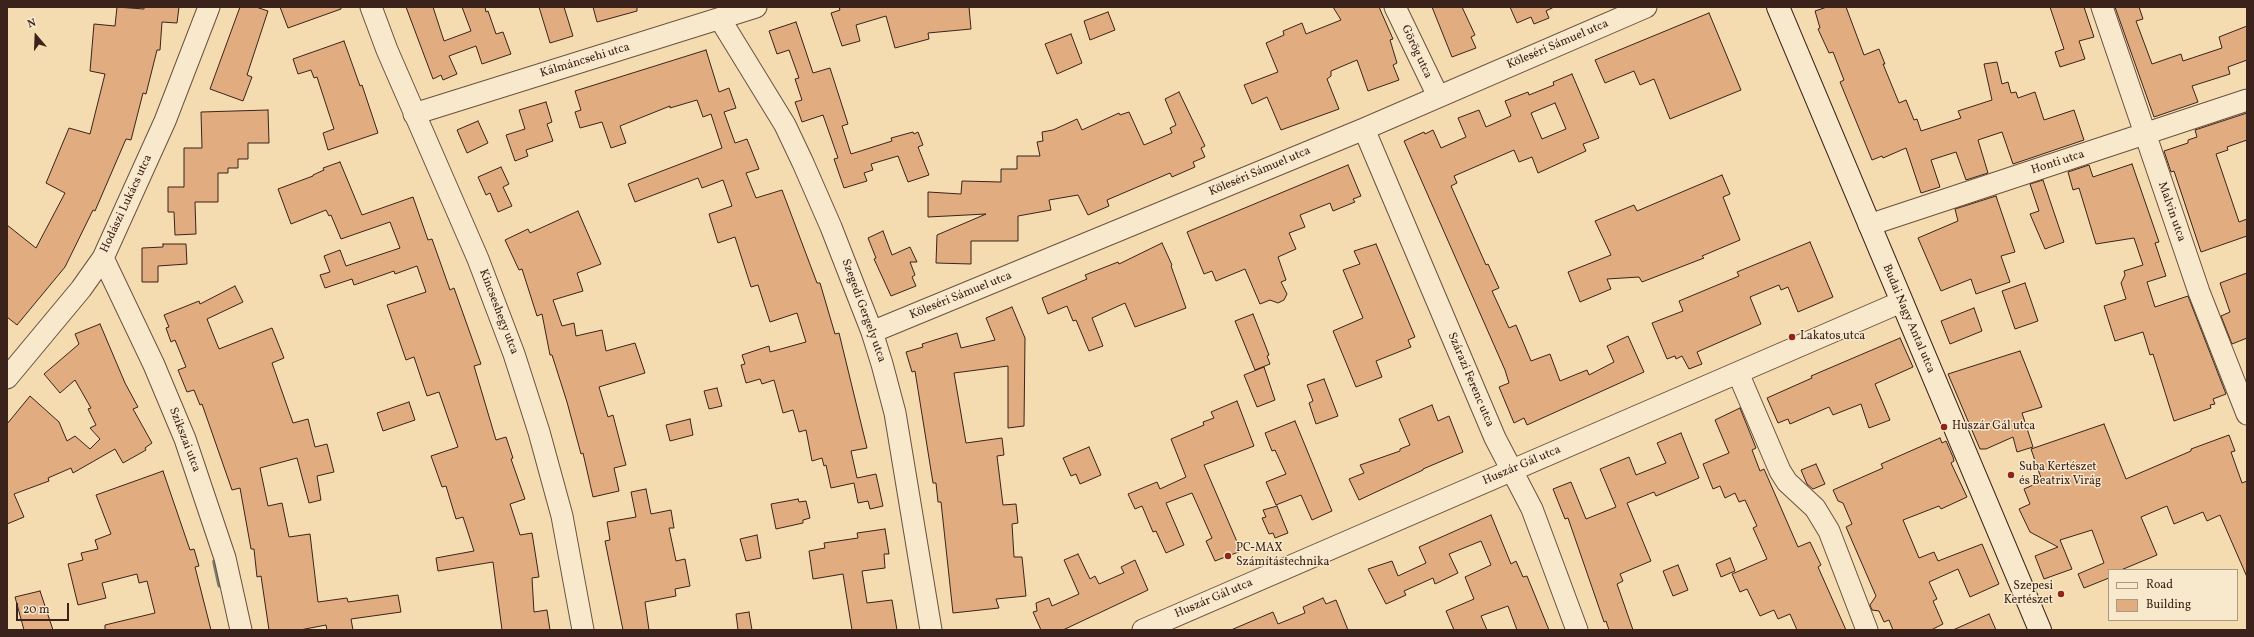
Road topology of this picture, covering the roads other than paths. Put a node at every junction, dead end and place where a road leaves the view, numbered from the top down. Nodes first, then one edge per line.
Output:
1 (209, 7) edge
2 (371, 7) edge
3 (756, 7) edge
4 (1395, 7) edge
5 (1646, 7) edge
6 (1778, 7) edge
7 (2102, 7) edge
8 (720, 18) junction
9 (1438, 96) junction
10 (2247, 100) edge
11 (414, 114) junction
12 (1364, 128) junction
13 (2146, 134) junction
14 (1869, 225) junction
15 (103, 258) junction
16 (1901, 302) junction
17 (872, 332) junction
18 (1738, 372) junction
19 (7, 378) edge
20 (2247, 414) edge
21 (1512, 470) junction
22 (241, 630) edge
23 (583, 630) edge
24 (930, 630) edge
25 (1143, 630) edge
26 (1577, 630) edge
27 (1867, 630) edge
28 (2040, 630) edge

1 - 15 street, Hodászi Lukács utca
2 - 11 street, Kincseshegy utca
3 - 8 street, Kálmáncsehi utca
4 - 9 street, Görög utca
5 - 9 street, Köleséri Sámuel utca
6 - 14 street, Budai Nagy Antal utca
7 - 13 street, Malvin utca
8 - 11 street, Kálmáncsehi utca
8 - 17 street, Szegedi Gergely utca
9 - 12 street, Köleséri Sámuel utca
10 - 13 street, Honti utca
11 - 23 street, Kincseshegy utca
12 - 17 street, Köleséri Sámuel utca
12 - 21 street, Szárazi Ferenc utca
13 - 14 street, Honti utca
13 - 20 street, Malvin utca
14 - 16 street, Budai Nagy Antal utca
15 - 19 street, Hodászi Lukács utca
15 - 22 street, Szikszai utca
16 - 18 street, Huszár Gál utca
16 - 28 street, Budai Nagy Antal utca
17 - 24 street, Szegedi Gergely utca
18 - 21 street, Huszár Gál utca
18 - 27 street
21 - 25 street, Huszár Gál utca
21 - 26 street, Szárazi Ferenc utca

